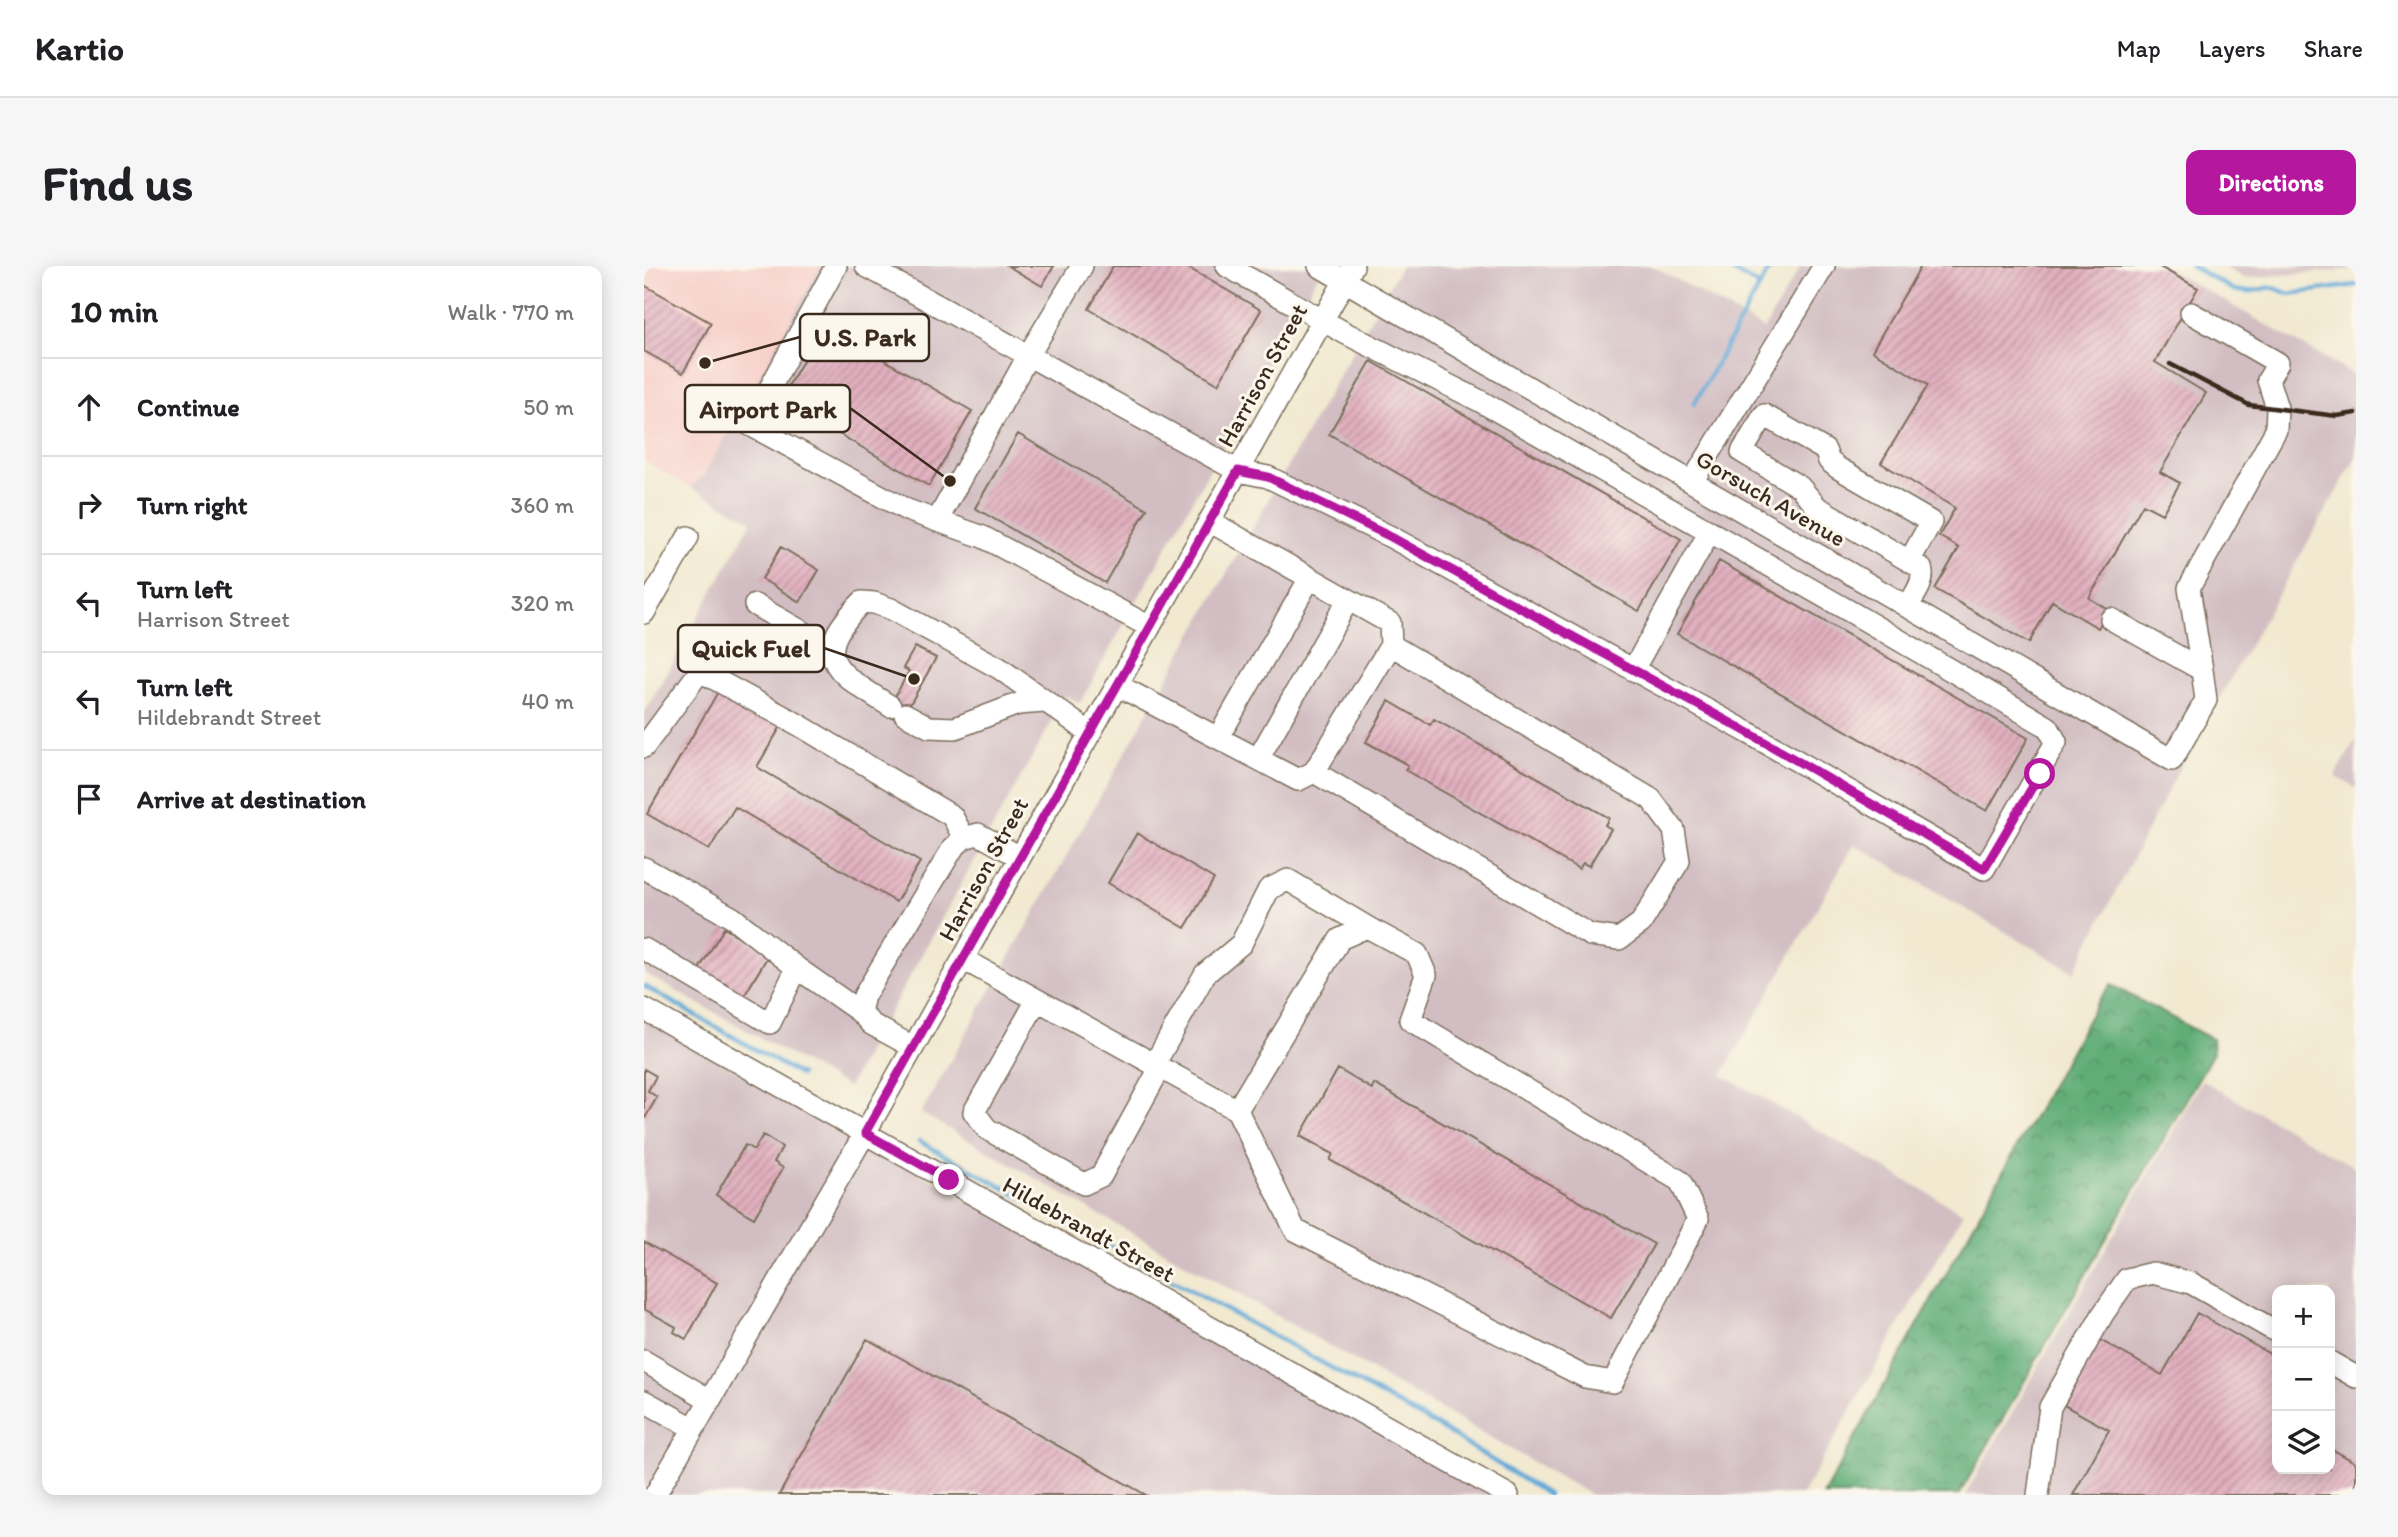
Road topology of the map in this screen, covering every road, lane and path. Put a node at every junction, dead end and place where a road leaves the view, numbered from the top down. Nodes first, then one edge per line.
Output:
1 (836, 266) edge
2 (866, 266) edge
3 (1082, 266) edge
4 (1227, 266) edge
5 (1319, 266) edge
6 (1824, 266) edge
7 (1349, 273) edge
8 (2191, 313) dead end
9 (1322, 321) junction
10 (1028, 356) junction
11 (1238, 471) junction
12 (1692, 482) junction
13 (937, 521) junction
14 (1209, 522) junction
15 (1710, 531) junction
16 (688, 537) dead end
17 (1910, 560) junction
18 (1310, 578) junction
19 (1348, 600) junction
20 (755, 606) dead end
21 (1907, 607) junction
22 (644, 613) edge
23 (2111, 619) dead end
24 (1150, 627) junction
25 (1391, 645) junction
26 (831, 648) junction
27 (1633, 670) junction
28 (2202, 670) junction
29 (1117, 685) junction
30 (1044, 702) junction
31 (1090, 733) junction
32 (1218, 738) junction
33 (644, 747) edge
34 (1258, 759) junction
35 (1314, 772) junction
36 (964, 838) junction
37 (1020, 857) junction
38 (644, 868) edge
39 (1367, 927) junction
40 (644, 949) edge
41 (963, 958) junction
42 (797, 968) junction
43 (1037, 1000) junction
44 (644, 1009) edge
45 (860, 1012) junction
46 (913, 1046) junction
47 (1157, 1066) junction
48 (1237, 1110) junction
49 (865, 1133) junction
50 (2272, 1329) edge
51 (644, 1361) edge
52 (2335, 1365) edge
53 (2356, 1377) edge
54 (710, 1400) junction
55 (644, 1401) edge
56 (693, 1428) junction
57 (655, 1495) edge
58 (1508, 1495) edge
59 (2038, 1495) edge

1 - 13 street
2 - 10 street
3 - 10 street
4 - 9 street
5 - 7 street, Gorsuch Avenue
6 - 12 street
7 - 9 street, Harrison Street
7 - 12 street, Gorsuch Avenue
8 - 28 street
9 - 11 street, Harrison Street
9 - 15 street
10 - 11 street
10 - 13 street
11 - 14 street, Harrison Street
11 - 27 street
12 - 21 street, Gorsuch Avenue
13 - 24 street
14 - 18 street
14 - 24 street, Harrison Street
15 - 27 street
15 - 27 street
16 - 22 street
17 - 17 street
17 - 21 street
18 - 19 street
18 - 32 street
19 - 25 street
19 - 34 street
20 - 26 street
21 - 28 street, Gorsuch Avenue
23 - 28 street
24 - 29 street, Harrison Street
25 - 35 street
25 - 35 street
26 - 30 street
26 - 30 street
29 - 31 street, Harrison Street
29 - 32 street
30 - 31 street
31 - 37 street, Harrison Street
32 - 34 street
33 - 36 street
34 - 35 street
36 - 37 street
36 - 45 street
37 - 41 street, Harrison Street
38 - 42 street
39 - 47 street
39 - 48 street
39 - 48 street
40 - 42 street
41 - 43 street
41 - 46 street, Harrison Street
42 - 45 street
43 - 47 street
43 - 47 street
44 - 49 street, Hildebrandt Street
45 - 46 street
46 - 49 street, Harrison Street
47 - 48 street
49 - 54 street, Harrison Street
49 - 58 street, Hildebrandt Street
50 - 59 street
51 - 54 street
52 - 53 street
54 - 56 street, Harrison Street
55 - 56 street
56 - 57 street, Harrison Street

